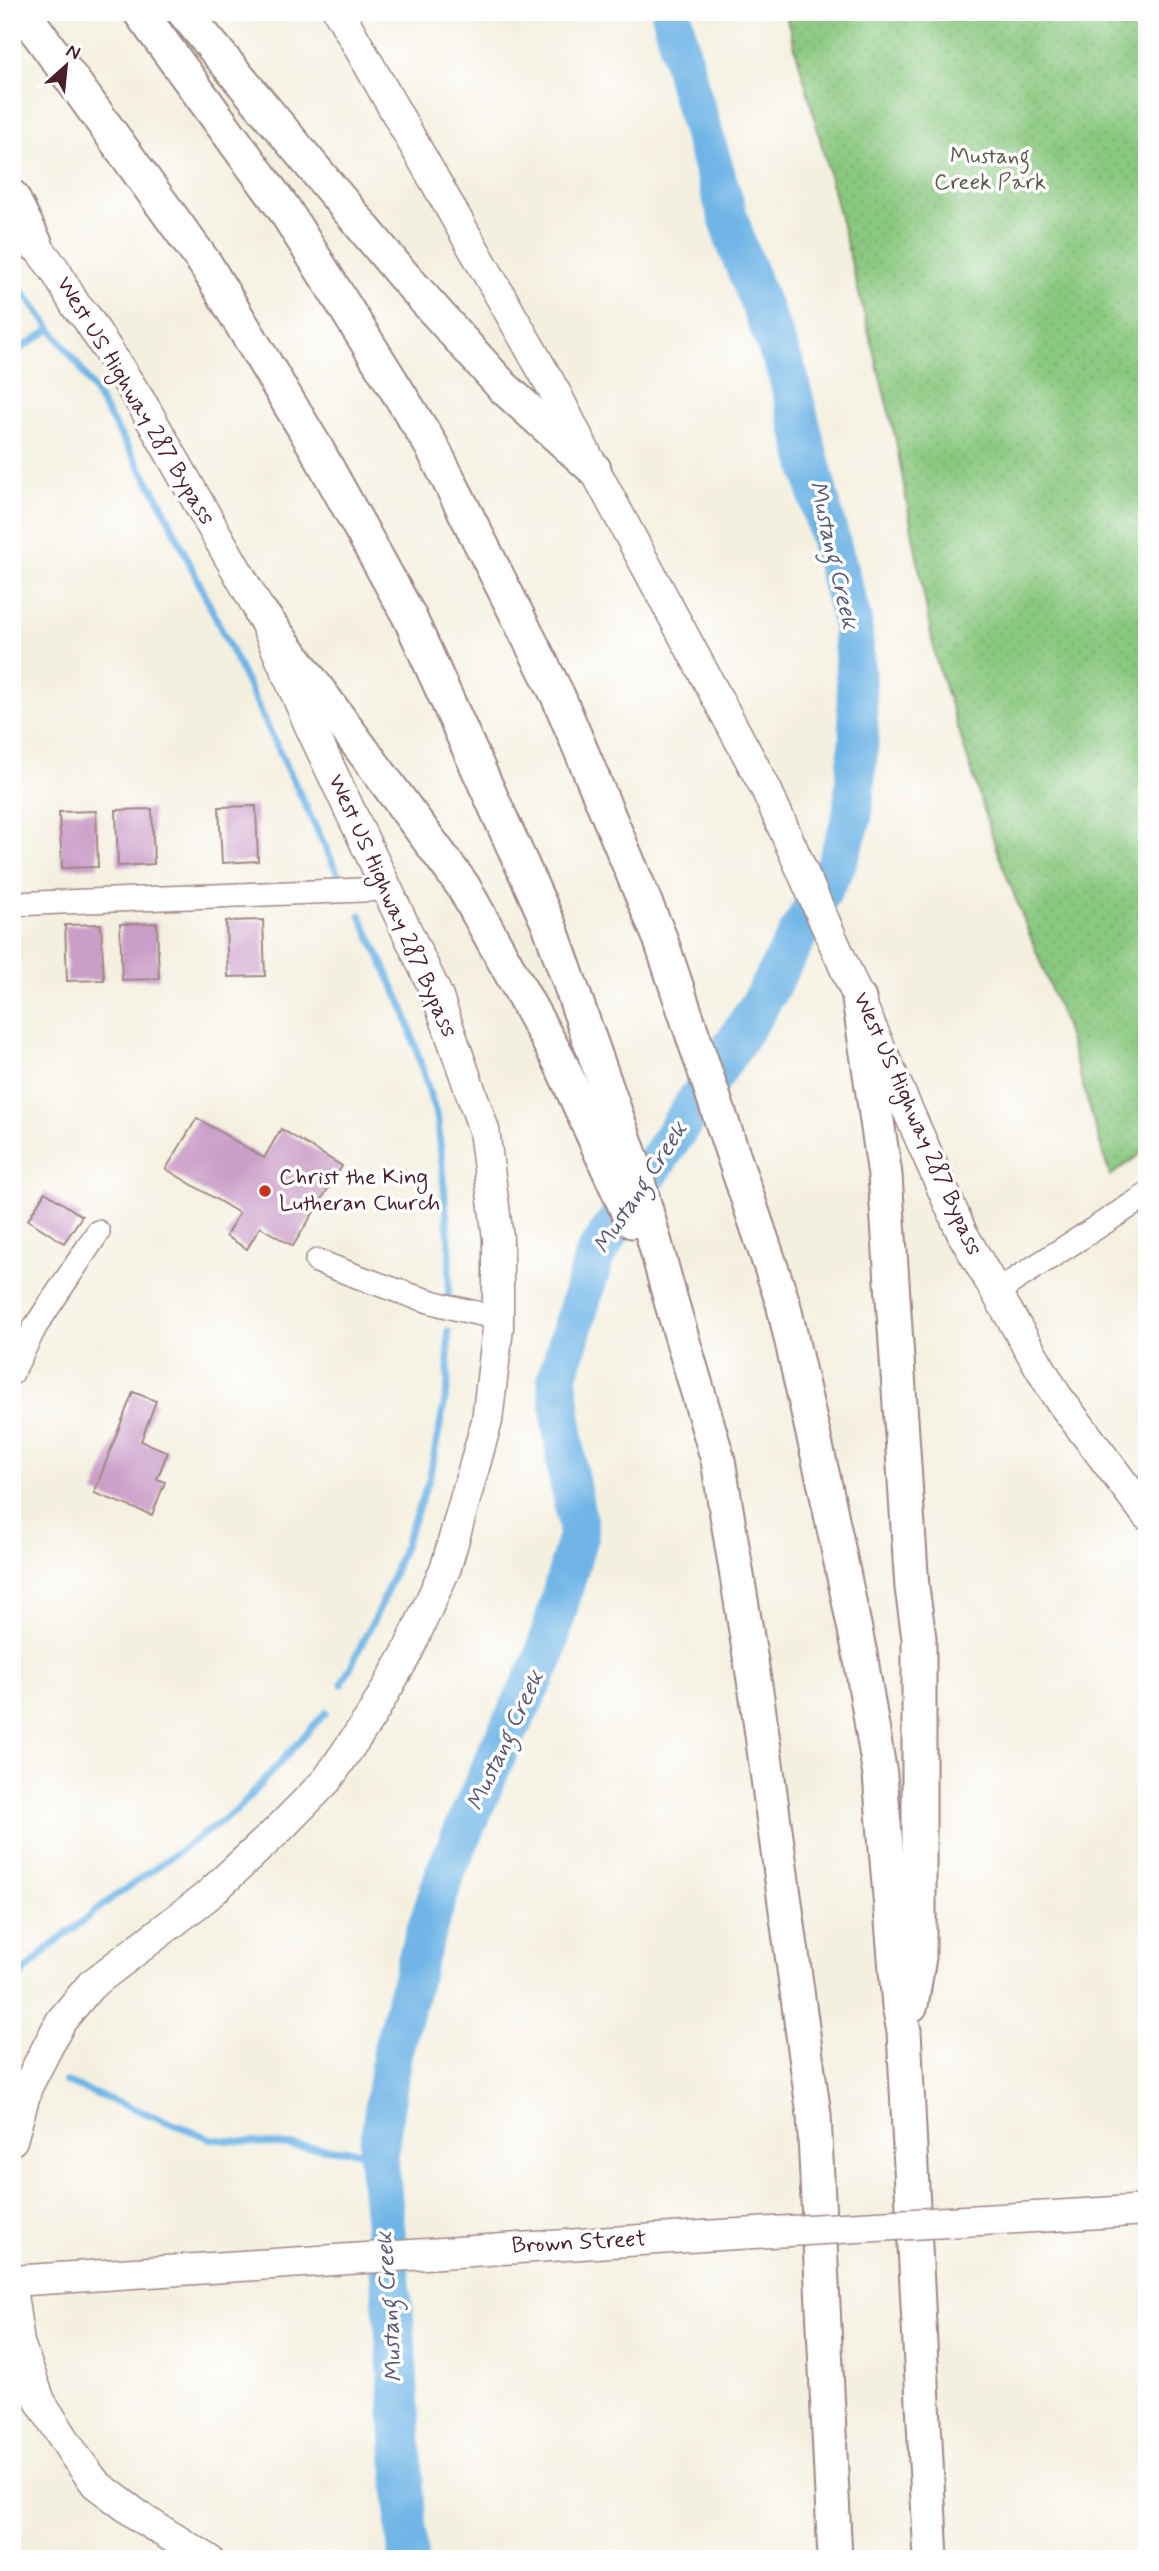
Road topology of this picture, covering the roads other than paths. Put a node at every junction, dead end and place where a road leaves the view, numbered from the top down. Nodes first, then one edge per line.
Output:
1 (23, 12) edge
2 (139, 12) edge
3 (184, 12) edge
4 (339, 12) edge
5 (12, 197) edge
6 (12, 215) edge
7 (36, 245) junction
8 (594, 469) junction
9 (261, 613) junction
10 (387, 889) junction
11 (12, 904) edge
12 (855, 988) junction
13 (1147, 1195) edge
14 (98, 1232) dead end
15 (317, 1261) dead end
16 (996, 1292) junction
17 (671, 1301) junction
18 (498, 1317) junction
19 (12, 1373) edge
20 (1147, 1515) edge
21 (904, 2031) junction
22 (12, 2140) edge
23 (1147, 2210) edge
24 (12, 2281) edge
25 (12, 2294) edge
26 (208, 2559) edge
27 (835, 2559) edge
28 (931, 2559) edge

1 - 17 highway
2 - 21 highway
3 - 8 highway
4 - 8 main road, West US Highway 287 Bypass
5 - 7 highway
6 - 7 main road, West US Highway 287 Bypass
7 - 9 main road, West US Highway 287 Bypass
8 - 12 main road, West US Highway 287 Bypass
9 - 10 main road, West US Highway 287 Bypass
9 - 17 highway
10 - 11 street
10 - 18 main road, West US Highway 287 Bypass
12 - 16 main road, West US Highway 287 Bypass
12 - 21 highway
13 - 16 street
14 - 19 street
15 - 18 street
16 - 20 main road, West US Highway 287 Bypass
17 - 27 highway
18 - 22 main road, West US Highway 287 Bypass
21 - 28 highway
23 - 24 main road, Brown Street, bridge
25 - 26 main road

